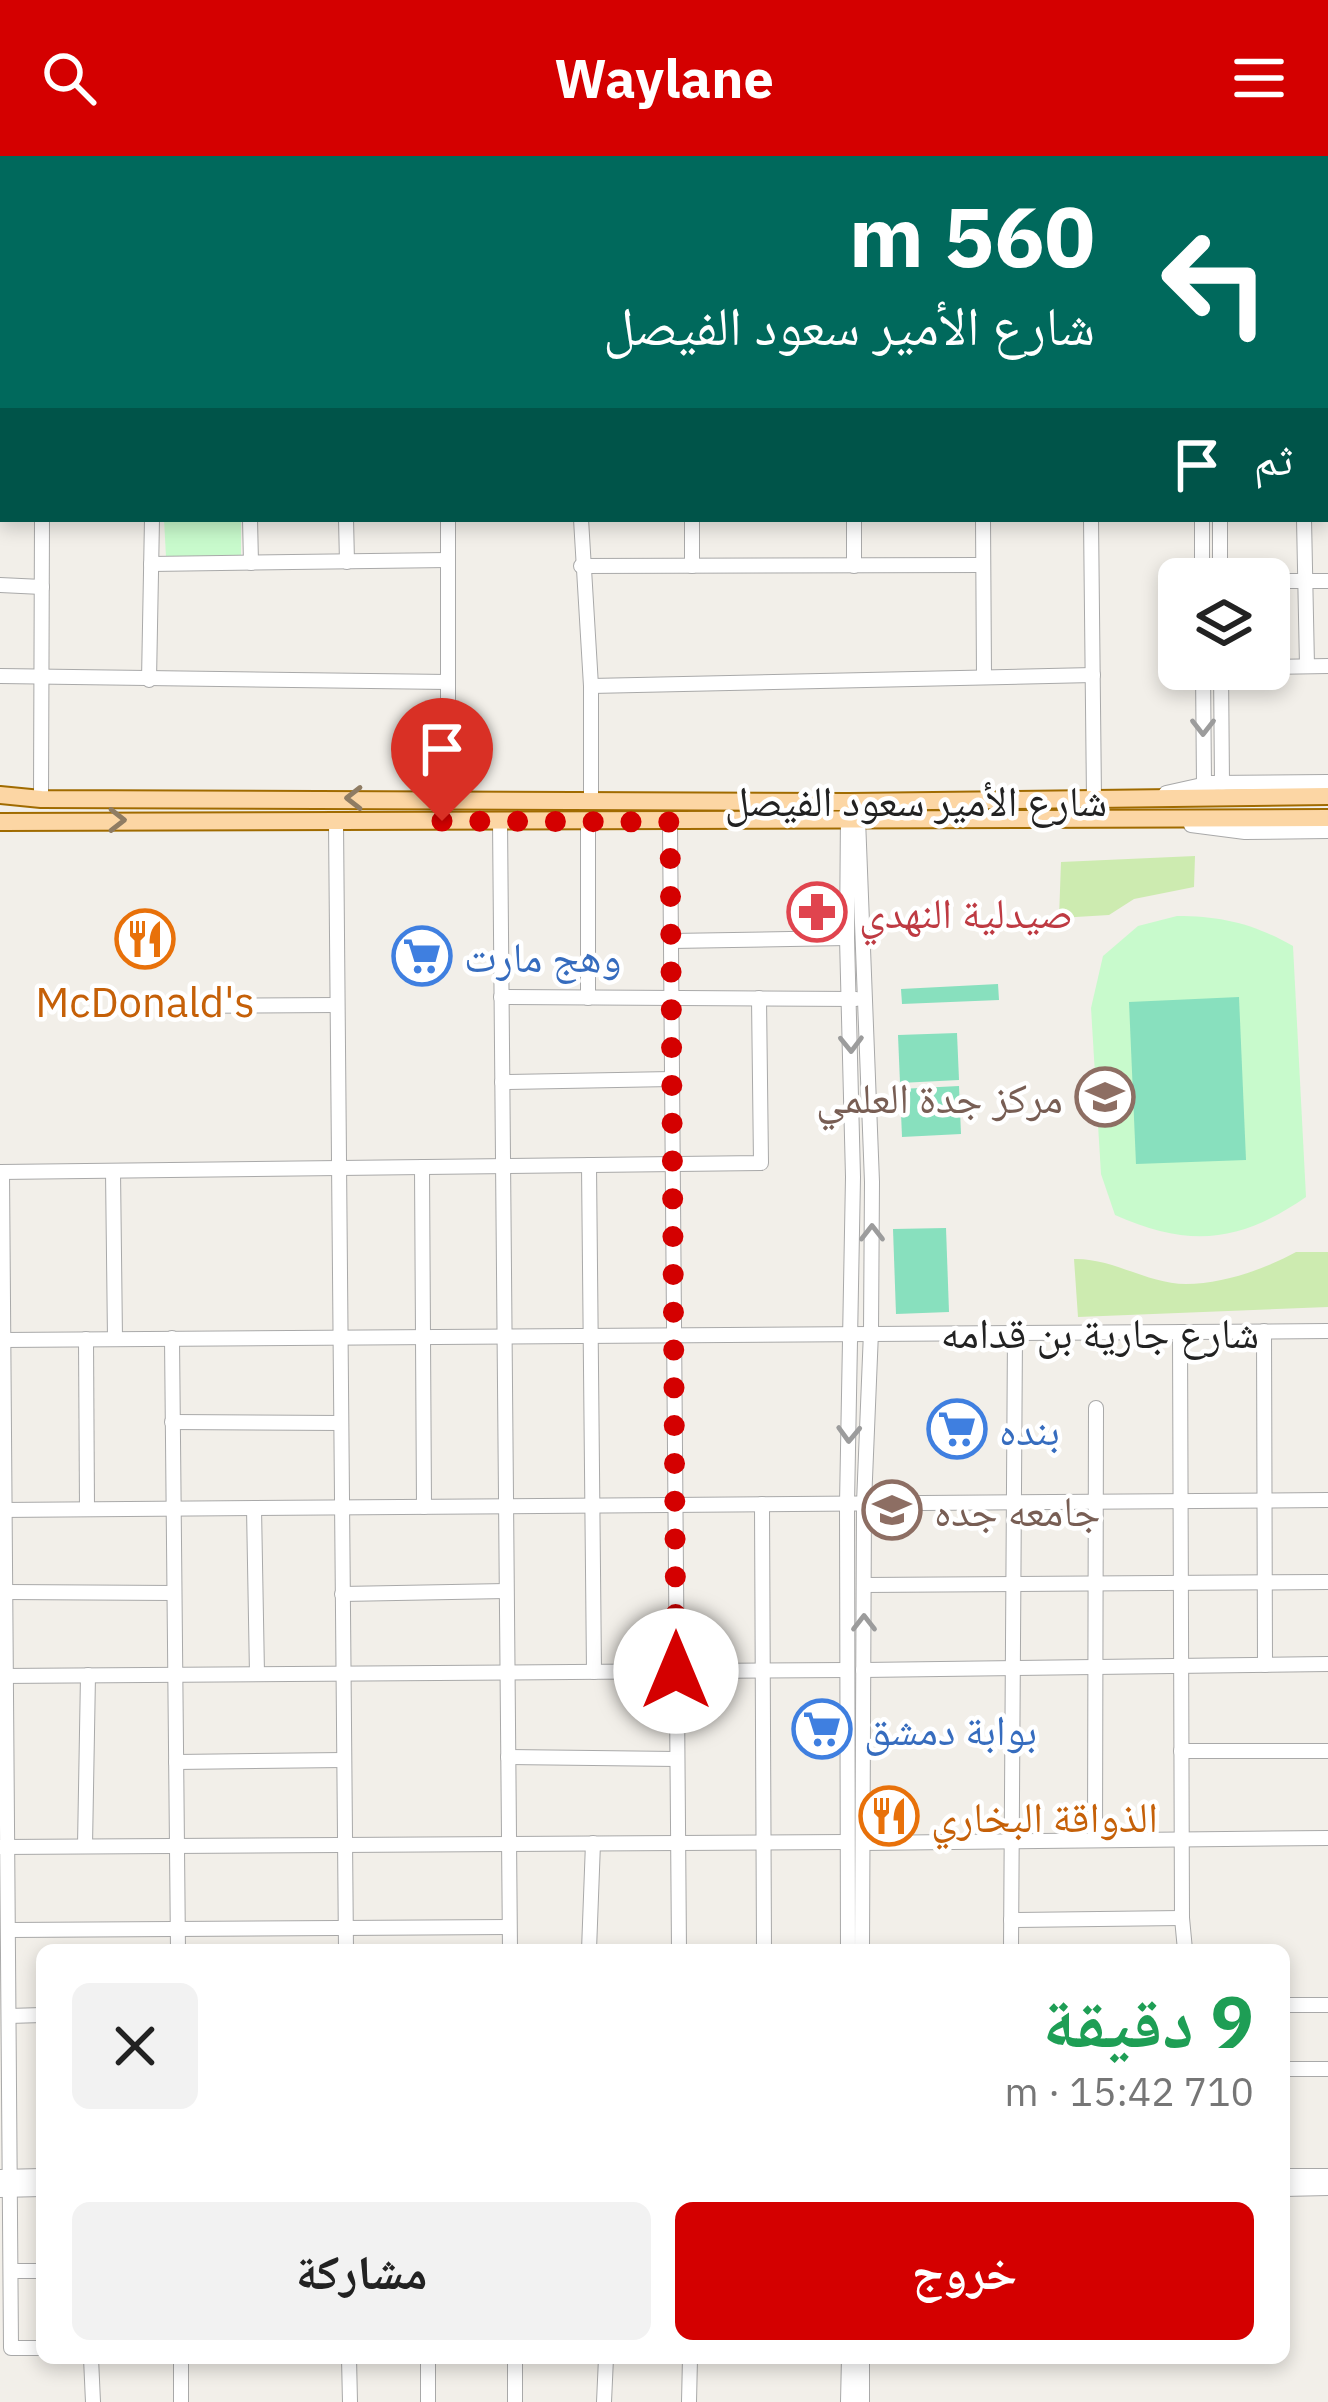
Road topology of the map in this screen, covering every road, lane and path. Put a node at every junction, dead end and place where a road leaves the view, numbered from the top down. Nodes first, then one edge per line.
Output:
1 (42, 522) edge
2 (152, 522) edge
3 (250, 522) edge
4 (346, 522) edge
5 (448, 522) edge
6 (580, 522) edge
7 (692, 522) edge
8 (854, 522) edge
9 (982, 522) edge
10 (1091, 522) edge
11 (1202, 522) edge
12 (1220, 522) edge
13 (1304, 522) edge
14 (1202, 558) edge
15 (1220, 558) edge
16 (448, 560) junction
17 (346, 562) junction
18 (250, 563) junction
19 (151, 564) junction
20 (581, 566) junction
21 (692, 566) junction
22 (854, 566) junction
23 (983, 566) junction
24 (1290, 581) edge
25 (1306, 581) junction
26 (1328, 581) edge
27 (0, 585) edge
28 (42, 587) junction
29 (1290, 666) edge
30 (1307, 666) junction
31 (1328, 666) edge
32 (1093, 675) junction
33 (0, 676) edge
34 (984, 677) junction
35 (41, 680) junction
36 (149, 680) junction
37 (448, 682) junction
38 (590, 686) junction
39 (1203, 690) edge
40 (1221, 690) edge
41 (1328, 782) edge
42 (1222, 783) junction
43 (1204, 785) junction
44 (0, 794) edge
45 (1328, 796) edge
46 (448, 798) junction
47 (1143, 798) junction
48 (41, 799) junction
49 (1094, 799) junction
50 (591, 801) junction
51 (852, 813) junction
52 (1328, 818) edge
53 (500, 820) junction
54 (1150, 820) junction
55 (2, 822) edge
56 (336, 822) junction
57 (588, 822) junction
58 (670, 822) junction
59 (1328, 831) edge
60 (847, 938) junction
61 (670, 941) junction
62 (501, 998) junction
63 (588, 998) junction
64 (671, 998) junction
65 (759, 998) junction
66 (867, 998) junction
67 (850, 1000) junction
68 (337, 1005) junction
69 (164, 1006) dead end
70 (672, 1079) junction
71 (502, 1082) junction
72 (870, 1118) junction
73 (852, 1120) junction
74 (673, 1164) junction
75 (589, 1165) junction
76 (502, 1166) junction
77 (422, 1167) junction
78 (338, 1168) junction
79 (113, 1171) junction
80 (1, 1172) edge
81 (1264, 1331) junction
82 (1328, 1331) edge
83 (853, 1332) junction
84 (871, 1332) junction
85 (1180, 1332) junction
86 (1015, 1333) junction
87 (674, 1335) junction
88 (504, 1336) junction
89 (591, 1336) junction
90 (340, 1337) junction
91 (423, 1337) junction
92 (86, 1339) junction
93 (115, 1339) junction
94 (172, 1339) junction
95 (3, 1340) junction
96 (1096, 1408) dead end
97 (172, 1422) junction
98 (341, 1423) junction
99 (1264, 1500) junction
100 (1328, 1500) edge
101 (1180, 1501) junction
102 (1014, 1502) junction
103 (1096, 1502) junction
104 (864, 1503) junction
105 (762, 1504) junction
106 (847, 1504) junction
107 (592, 1505) junction
108 (675, 1505) junction
109 (506, 1506) junction
110 (424, 1507) junction
111 (254, 1508) junction
112 (342, 1508) junction
113 (87, 1509) junction
114 (173, 1509) junction
115 (2, 1510) edge
116 (1264, 1582) junction
117 (1328, 1582) edge
118 (1096, 1583) junction
119 (1180, 1583) junction
120 (1014, 1584) junction
121 (864, 1585) junction
122 (6, 1592) junction
123 (506, 1592) junction
124 (174, 1593) junction
125 (342, 1594) junction
126 (1328, 1664) edge
127 (1264, 1665) junction
128 (1181, 1666) junction
129 (1096, 1667) junction
130 (1013, 1668) junction
131 (763, 1670) junction
132 (855, 1670) junction
133 (676, 1671) junction
134 (507, 1672) junction
135 (594, 1672) junction
136 (343, 1673) junction
137 (175, 1674) junction
138 (257, 1674) junction
139 (88, 1675) junction
140 (3, 1676) edge
141 (1181, 1751) junction
142 (1328, 1751) edge
143 (508, 1757) junction
144 (677, 1759) junction
145 (344, 1760) junction
146 (176, 1762) junction
147 (1328, 1838) edge
148 (1095, 1840) junction
149 (1181, 1840) junction
150 (1012, 1841) junction
151 (764, 1842) junction
152 (855, 1842) junction
153 (593, 1843) junction
154 (678, 1843) junction
155 (508, 1844) junction
156 (345, 1845) junction
157 (85, 1846) junction
158 (177, 1846) junction
159 (4, 1847) edge
160 (1182, 1918) junction
161 (1011, 1920) junction
162 (509, 1927) junction
163 (345, 1928) junction
164 (177, 1929) junction
165 (9, 1930) junction
166 (178, 1944) edge
167 (346, 1944) edge
168 (509, 1944) edge
169 (589, 1944) edge
170 (679, 1944) edge
171 (764, 1944) edge
172 (848, 1944) edge
173 (862, 1944) edge
174 (1011, 1944) edge
175 (1184, 1944) edge
176 (1290, 2005) edge
177 (1328, 2005) edge
178 (36, 2015) edge
179 (9, 2016) junction
180 (1290, 2069) edge
181 (1328, 2069) edge
182 (1290, 2176) edge
183 (1328, 2176) edge
184 (36, 2177) edge
185 (6, 2183) edge
186 (36, 2188) edge
187 (1290, 2188) edge
188 (1328, 2188) edge
189 (11, 2271) junction
190 (36, 2271) edge
191 (36, 2348) edge
192 (92, 2364) edge
193 (181, 2364) edge
194 (349, 2364) edge
195 (428, 2364) edge
196 (515, 2364) edge
197 (605, 2364) edge
198 (690, 2364) edge
199 (848, 2364) edge
200 (862, 2364) edge
201 (93, 2402) edge
202 (181, 2402) edge
203 (350, 2402) edge
204 (428, 2402) edge
205 (515, 2402) edge
206 (604, 2402) edge
207 (689, 2402) edge
208 (848, 2402) edge
209 (862, 2402) edge

1 - 28 street
2 - 19 street
3 - 18 street
4 - 17 street
5 - 16 street
6 - 20 street
7 - 21 street
8 - 22 street
9 - 23 street
10 - 32 street
11 - 14 street
12 - 15 street
13 - 25 street
16 - 17 street
16 - 37 street
17 - 18 street
18 - 19 street
19 - 36 street
20 - 21 street
20 - 38 street
21 - 22 street
22 - 23 street
23 - 34 street
24 - 25 street
25 - 26 street
25 - 30 street
27 - 28 street
28 - 35 street
29 - 30 street
30 - 31 street
32 - 34 street
32 - 49 street
33 - 35 street
34 - 38 street
35 - 36 street
35 - 48 street
36 - 37 street
37 - 46 street
38 - 50 street
39 -> 43 street
40 - 42 street
41 - 42 street
42 - 43 street
43 - 47 street
44 - 48 main road, شارع الأمير سعود الفيصل
45 - 47 main road, شارع الأمير سعود الفيصل
46 -> 48 main road, شارع الأمير سعود الفيصل
46 - 50 main road, شارع الأمير سعود الفيصل
47 - 49 main road, شارع الأمير سعود الفيصل
49 - 51 main road, شارع الأمير سعود الفيصل
50 - 51 main road, شارع الأمير سعود الفيصل
51 - 54 main road, شارع الأمير سعود الفيصل
51 - 58 main road, شارع الأمير سعود الفيصل
51 - 60 street
51 - 66 street
52 - 54 main road, شارع الأمير سعود الفيصل
53 - 56 main road, شارع الأمير سعود الفيصل
53 - 57 main road, شارع الأمير سعود الفيصل
53 - 62 street
54 - 59 street
55 -> 56 main road, شارع الأمير سعود الفيصل
56 - 68 street
57 - 58 main road, شارع الأمير سعود الفيصل
57 - 63 street
58 - 61 street
60 - 61 street
60 - 67 street
61 - 64 street
62 - 63 street
62 - 71 street
63 - 64 street
64 - 65 street
64 - 70 street
65 - 67 street
65 - 74 street
66 - 67 street
66 - 72 street
67 -> 73 street
68 - 69 street
68 - 78 street
70 - 71 street
70 - 74 street
71 - 76 street
72 - 73 street
84 -> 72 street
73 - 83 street
74 - 75 street
74 - 87 street
75 - 76 street
75 - 89 street
76 - 77 street
76 - 88 street
77 - 78 street
77 - 91 street
78 - 79 street
78 - 90 street
79 - 80 street
79 - 93 street
80 - 95 street
81 - 82 street, شارع جارية بن قدامه
81 - 85 street, شارع جارية بن قدامه
81 - 99 street
83 - 84 street, شارع جارية بن قدامه
83 - 87 street, شارع جارية بن قدامه
83 -> 106 street
84 - 86 street, شارع جارية بن قدامه
84 - 104 street
85 - 86 street, شارع جارية بن قدامه
85 - 101 street
86 - 102 street
87 - 89 street, شارع جارية بن قدامه
87 - 108 street
88 - 89 street, شارع جارية بن قدامه
88 - 91 street, شارع جارية بن قدامه
88 - 109 street
89 - 107 street
90 - 91 street, شارع جارية بن قدامه
90 - 94 street, شارع جارية بن قدامه
90 - 98 street
91 - 110 street
92 - 93 street, شارع جارية بن قدامه
92 - 95 street, شارع جارية بن قدامه
92 - 113 street
93 - 94 street, شارع جارية بن قدامه
94 - 97 street
95 - 115 street
96 - 103 street
97 - 98 street
97 - 114 street
98 - 112 street
99 - 100 street
99 - 101 street
99 - 116 street
101 - 103 street
101 - 119 street
102 - 103 street
102 - 104 street
102 - 120 street
103 - 118 street
104 - 106 street
104 - 121 street
105 - 106 street
105 - 108 street
105 - 131 street
106 - 132 street
107 - 108 street
107 - 109 street
107 - 135 street
108 - 133 street
109 - 110 street
109 - 123 street
110 - 112 street
111 - 112 street
111 - 114 street
111 - 138 street
112 - 125 street
113 - 114 street
113 - 115 street
114 - 124 street
115 - 122 street
116 - 117 street
116 - 119 street
116 - 127 street
118 - 119 street
118 - 120 street
118 - 129 street
119 - 128 street
120 - 121 street
120 - 130 street
132 -> 121 street
122 - 124 street
122 - 140 street
123 - 125 street
123 - 134 street
124 - 137 street
125 - 136 street
126 - 127 street
127 - 128 street
128 - 129 street
128 - 141 street
129 - 130 street
129 - 148 street
130 - 132 street
130 - 150 street
131 - 132 street
131 - 133 street
131 - 151 street
132 - 152 street
133 - 135 street
133 - 144 street
134 - 135 street
134 - 136 street
134 - 143 street
136 - 138 street
136 - 145 street
137 - 138 street
137 - 139 street
137 - 146 street
139 - 140 street
139 - 157 street
140 - 159 street
141 - 142 street
141 - 149 street
143 - 144 street
143 - 155 street
144 - 154 street
145 - 146 street
145 - 156 street
146 - 158 street
147 - 149 street
148 - 149 street
148 - 150 street
149 - 160 street
150 - 152 street
150 - 161 street
151 - 152 street
151 - 154 street
151 - 171 street
152 - 172 street
152 - 173 street
153 - 154 street
153 - 155 street
153 - 169 street
154 - 170 street
155 - 156 street
155 - 162 street
156 - 158 street
156 - 163 street
157 - 158 street
157 - 159 street
158 - 164 street
159 - 165 street
160 - 161 street
160 - 175 street
161 - 174 street
162 - 163 street
162 - 168 street
163 - 164 street
163 - 167 street
164 - 165 street
164 - 166 street
165 - 179 street
176 - 177 street
178 - 179 street
179 - 185 street
180 - 181 street
182 - 183 street
184 - 185 street
185 - 186 street
185 - 189 street
187 - 188 street
189 - 190 street
189 - 191 street
192 - 201 street
193 - 202 street
194 - 203 street
195 - 204 street
196 - 205 street
197 - 206 street
198 - 207 street
199 - 208 street
200 - 209 street

